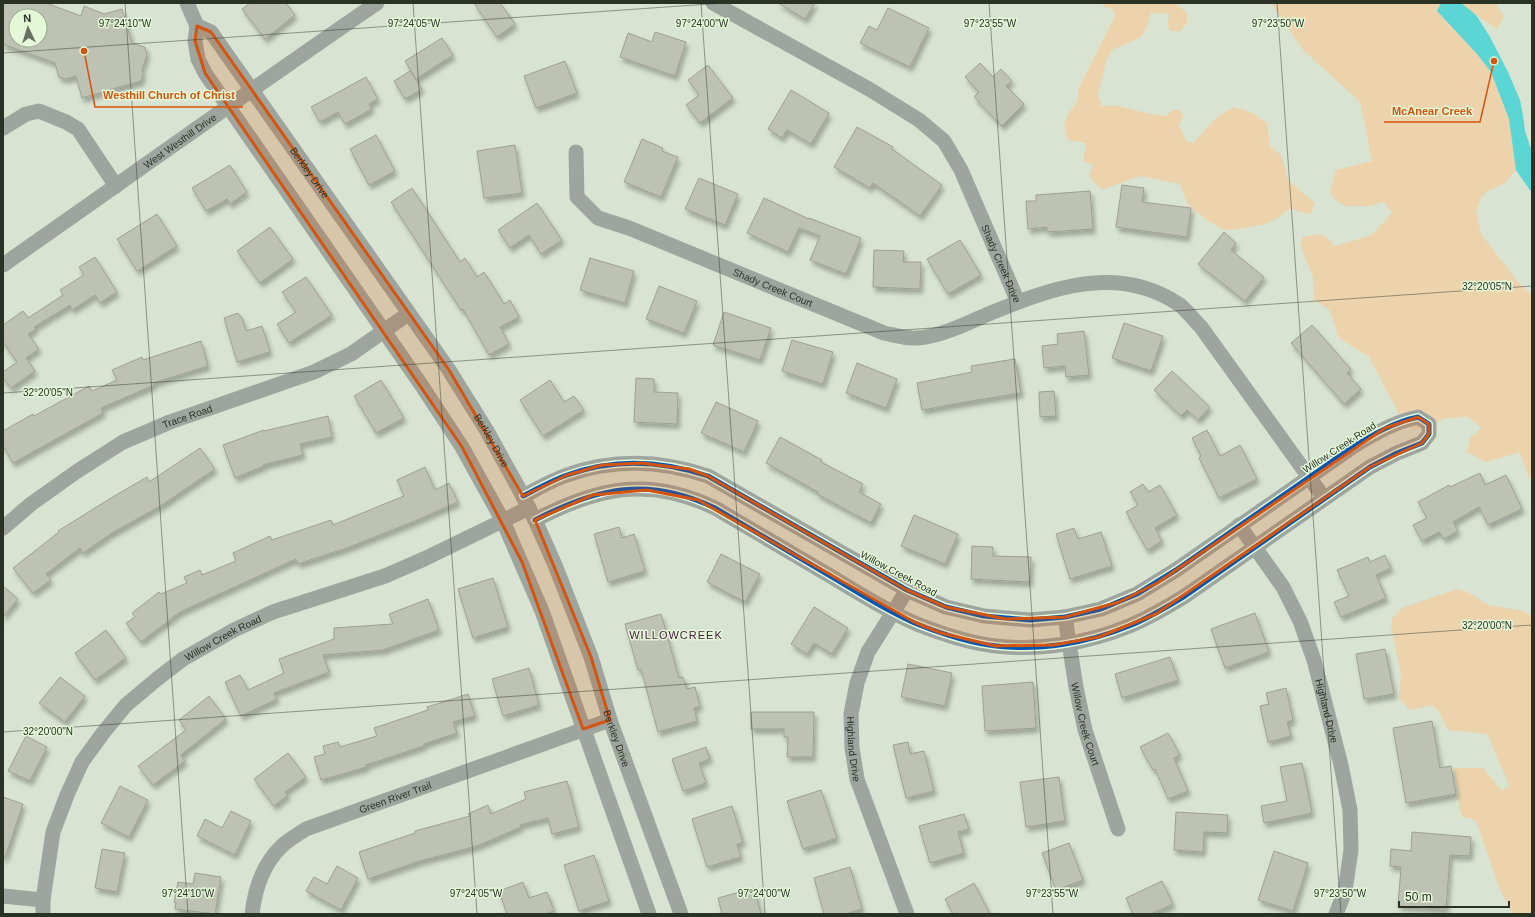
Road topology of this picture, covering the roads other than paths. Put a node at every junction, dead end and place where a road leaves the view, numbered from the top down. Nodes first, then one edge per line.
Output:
1 (187, 3) edge
2 (376, 3) edge
3 (713, 3) edge
4 (197, 26) junction
5 (252, 89) junction
6 (228, 106) junction
7 (3, 128) edge
8 (576, 152) dead end
9 (116, 186) junction
10 (3, 265) edge
11 (1018, 302) junction
12 (408, 314) junction
13 (385, 332) junction
14 (1310, 477) junction
15 (1324, 498) junction
16 (529, 508) junction
17 (503, 521) junction
18 (1239, 525) junction
19 (3, 528) edge
20 (1255, 547) junction
21 (907, 590) junction
22 (893, 612) junction
23 (1065, 617) junction
24 (1069, 643) junction
25 (610, 720) junction
26 (584, 729) junction
27 (1118, 829) dead end
28 (3, 896) edge
29 (43, 907) edge
30 (252, 914) edge
31 (649, 914) edge
32 (681, 914) edge
33 (908, 914) edge
34 (1336, 914) edge

1 - 4 street
2 - 5 street, West Westhill Drive
3 - 11 street, Shady Creek Drive
4 - 5 street, Berkley Drive
4 - 6 street
5 - 6 street, West Westhill Drive
5 - 12 street, Berkley Drive
6 - 9 street, West Westhill Drive
6 - 13 street
7 - 9 street
8 - 11 street, Shady Creek Court
9 - 10 street, West Westhill Drive
11 - 14 street, Shady Creek Drive
12 - 13 street, Trace Road
12 - 16 street, Berkley Drive
13 - 17 street
13 - 19 street, Trace Road
14 - 15 street, Shady Creek Drive
14 - 15 street, Willow Creek Road
14 - 18 street, Willow Creek Road
15 - 20 street, Willow Creek Road
16 - 17 street, Willow Creek Road
16 - 21 street, Willow Creek Road
16 - 22 street, Willow Creek Road
16 - 25 street, Berkley Drive
17 - 26 street
17 - 29 street, Willow Creek Road
18 - 20 street, Highland Drive
18 - 23 street, Willow Creek Road
20 - 24 street, Willow Creek Road
20 - 34 street, Highland Drive
21 - 22 street, Highland Drive
21 - 23 street, Willow Creek Road
22 - 24 street, Willow Creek Road
22 - 33 street, Highland Drive
23 - 24 street, Willow Creek Court
24 - 27 street, Willow Creek Court
25 - 26 street, Green River Trail
25 - 32 street, Berkley Drive
26 - 30 street, Green River Trail
26 - 31 street
28 - 29 street

